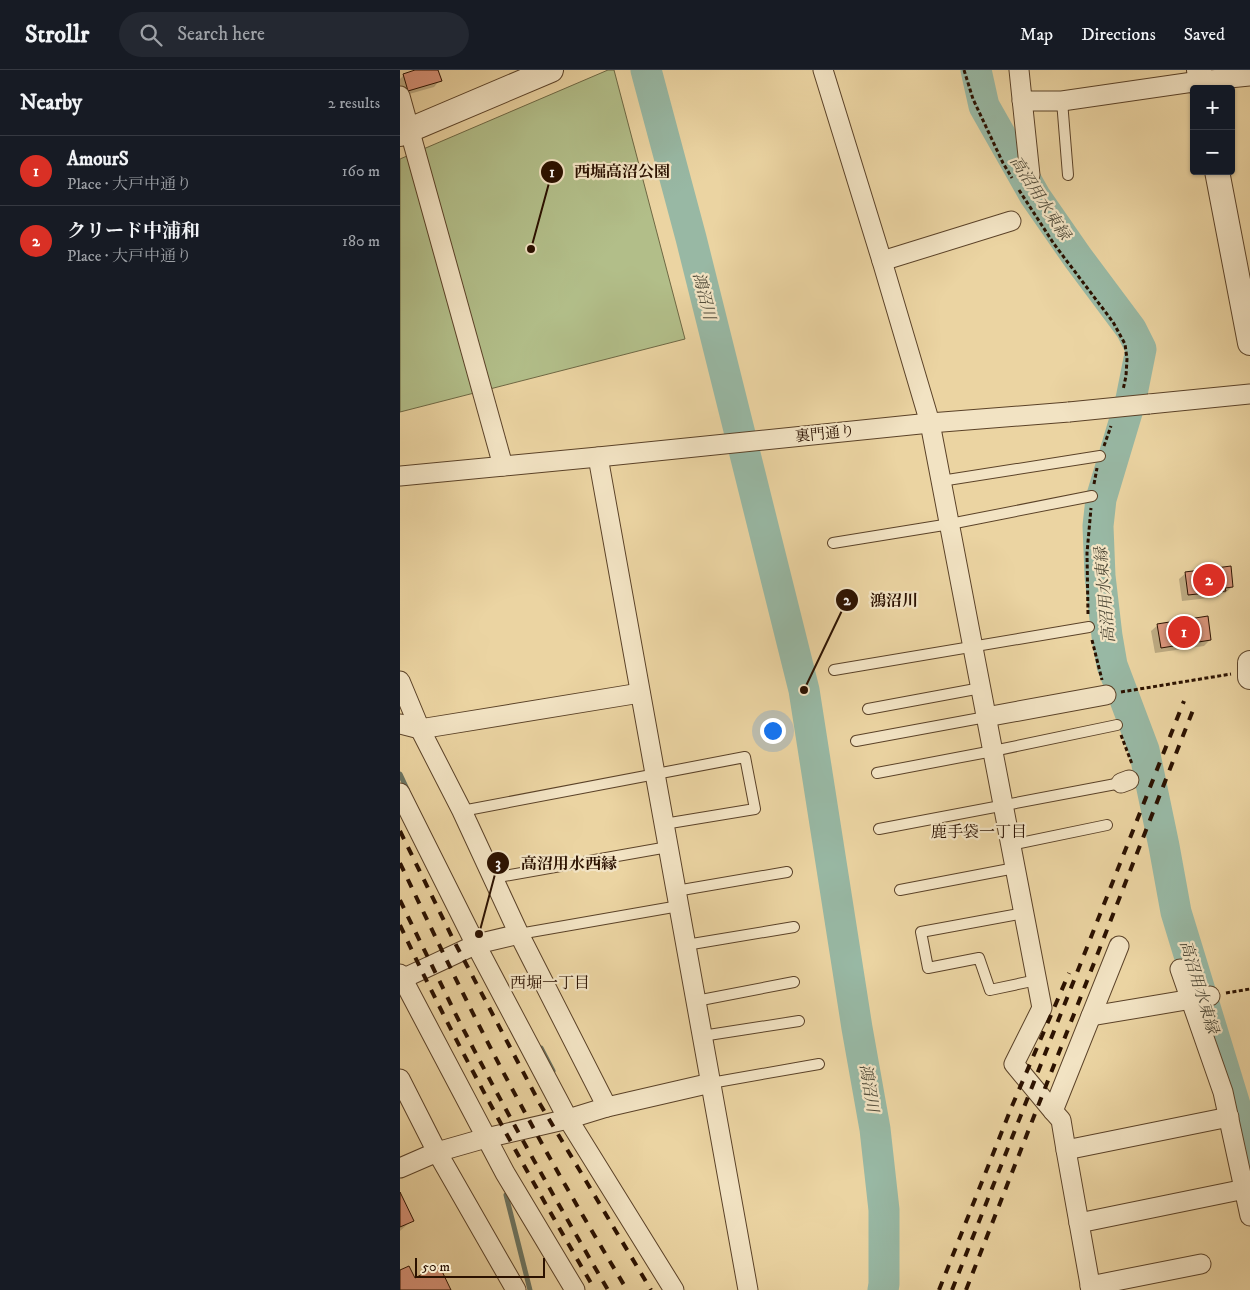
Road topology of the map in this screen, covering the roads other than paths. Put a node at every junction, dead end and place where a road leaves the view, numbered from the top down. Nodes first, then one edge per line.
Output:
1 (552, 70) edge
2 (822, 70) edge
3 (1019, 70) edge
4 (1250, 76) edge
5 (1200, 80) edge
6 (400, 96) edge
7 (1022, 101) junction
8 (1062, 101) junction
9 (405, 132) edge
10 (1218, 175) edge
11 (1068, 176) dead end
12 (1020, 180) road end
13 (1011, 221) dead end
14 (882, 261) junction
15 (1250, 343) edge
16 (1250, 394) edge
17 (930, 423) junction
18 (1100, 456) dead end
19 (598, 457) junction
20 (503, 466) junction
21 (400, 476) edge
22 (942, 481) junction
23 (1092, 496) dead end
24 (950, 524) junction
25 (833, 543) dead end
26 (1090, 627) dead end
27 (973, 646) junction
28 (1250, 663) edge
29 (834, 670) dead end
30 (1250, 671) edge
31 (1250, 677) edge
32 (400, 681) edge
33 (981, 688) junction
34 (640, 693) junction
35 (1115, 693) road end
36 (868, 708) dead end
37 (986, 717) junction
38 (400, 724) edge
39 (1117, 725) dead end
40 (420, 729) junction
41 (856, 741) dead end
42 (993, 751) junction
43 (877, 773) dead end
44 (655, 774) junction
45 (1125, 781) dead end
46 (400, 793) edge
47 (1003, 805) junction
48 (462, 811) junction
49 (664, 824) junction
50 (1107, 825) dead end
51 (879, 829) dead end
52 (1011, 845) junction
53 (668, 848) junction
54 (1015, 868) junction
55 (787, 872) dead end
56 (493, 878) junction
57 (900, 890) dead end
58 (677, 898) junction
59 (1024, 913) junction
60 (794, 927) dead end
61 (519, 934) junction
62 (482, 943) junction
63 (686, 945) junction
64 (1119, 946) dead end
65 (1180, 969) dead end
66 (401, 977) edge
67 (1037, 980) junction
68 (794, 982) dead end
69 (1198, 998) junction
70 (696, 1001) junction
71 (1091, 1016) junction
72 (799, 1021) dead end
73 (702, 1036) junction
74 (819, 1064) dead end
75 (400, 1078) edge
76 (710, 1082) junction
77 (607, 1107) junction
78 (1053, 1111) junction
79 (1229, 1117) junction
80 (568, 1119) junction
81 (486, 1138) junction
82 (1066, 1150) junction
83 (436, 1152) junction
84 (400, 1168) edge
85 (1245, 1189) junction
86 (1250, 1216) edge
87 (1079, 1224) junction
88 (1201, 1264) dead end
89 (1091, 1288) edge
90 (516, 1290) edge
91 (575, 1290) edge
92 (674, 1290) edge
93 (748, 1290) edge

1 - 9 street
2 - 14 street
3 - 7 street
4 - 5 street
5 - 8 street
6 - 9 street
7 - 8 street
7 - 12 street
8 - 11 lane
9 - 20 street
10 - 15 street
13 - 14 street
14 - 17 street
16 - 17 street, 裏門通り, bridge
17 - 19 street, 裏門通り
17 - 22 street
18 - 22 lane
19 - 20 street, 裏門通り
19 - 34 street
20 - 21 street, 裏門通り
22 - 24 street
23 - 24 lane
24 - 25 lane
24 - 27 street
26 - 27 lane
27 - 29 lane
27 - 33 street
28 - 30 street
30 - 31 street
32 - 40 street
33 - 36 lane
33 - 37 street
34 - 40 street
34 - 44 street
35 - 37 street
37 - 41 lane
37 - 42 street
38 - 40 street
39 - 42 lane
40 - 48 street
42 - 43 lane
42 - 47 street
44 - 48 lane
44 - 49 street
44 - 49 lane
45 - 47 lane
46 - 62 street
47 - 51 lane
47 - 52 street
48 - 56 street
49 - 53 street
50 - 52 lane
52 - 54 street
53 - 56 lane
53 - 58 street
54 - 57 lane
54 - 59 street
55 - 58 lane
56 - 61 street
58 - 61 lane
58 - 63 street
59 - 67 street
59 - 67 lane
60 - 63 lane
61 - 62 street
61 - 77 street
62 - 66 street
62 - 80 street
63 - 70 street
64 - 71 street
65 - 69 street
66 - 81 street
67 - 78 street
68 - 70 lane
69 - 71 street
69 - 79 street
70 - 73 street
71 - 78 street
72 - 73 lane
73 - 76 street
74 - 76 lane
75 - 83 street
76 - 77 street
76 - 93 street
77 - 80 street
78 - 82 street
79 - 82 street
79 - 85 street
80 - 81 street
80 - 92 street
81 - 83 street
81 - 91 street
82 - 87 street
83 - 84 street
83 - 90 street
85 - 86 street
85 - 87 street
87 - 89 street
88 - 89 street

